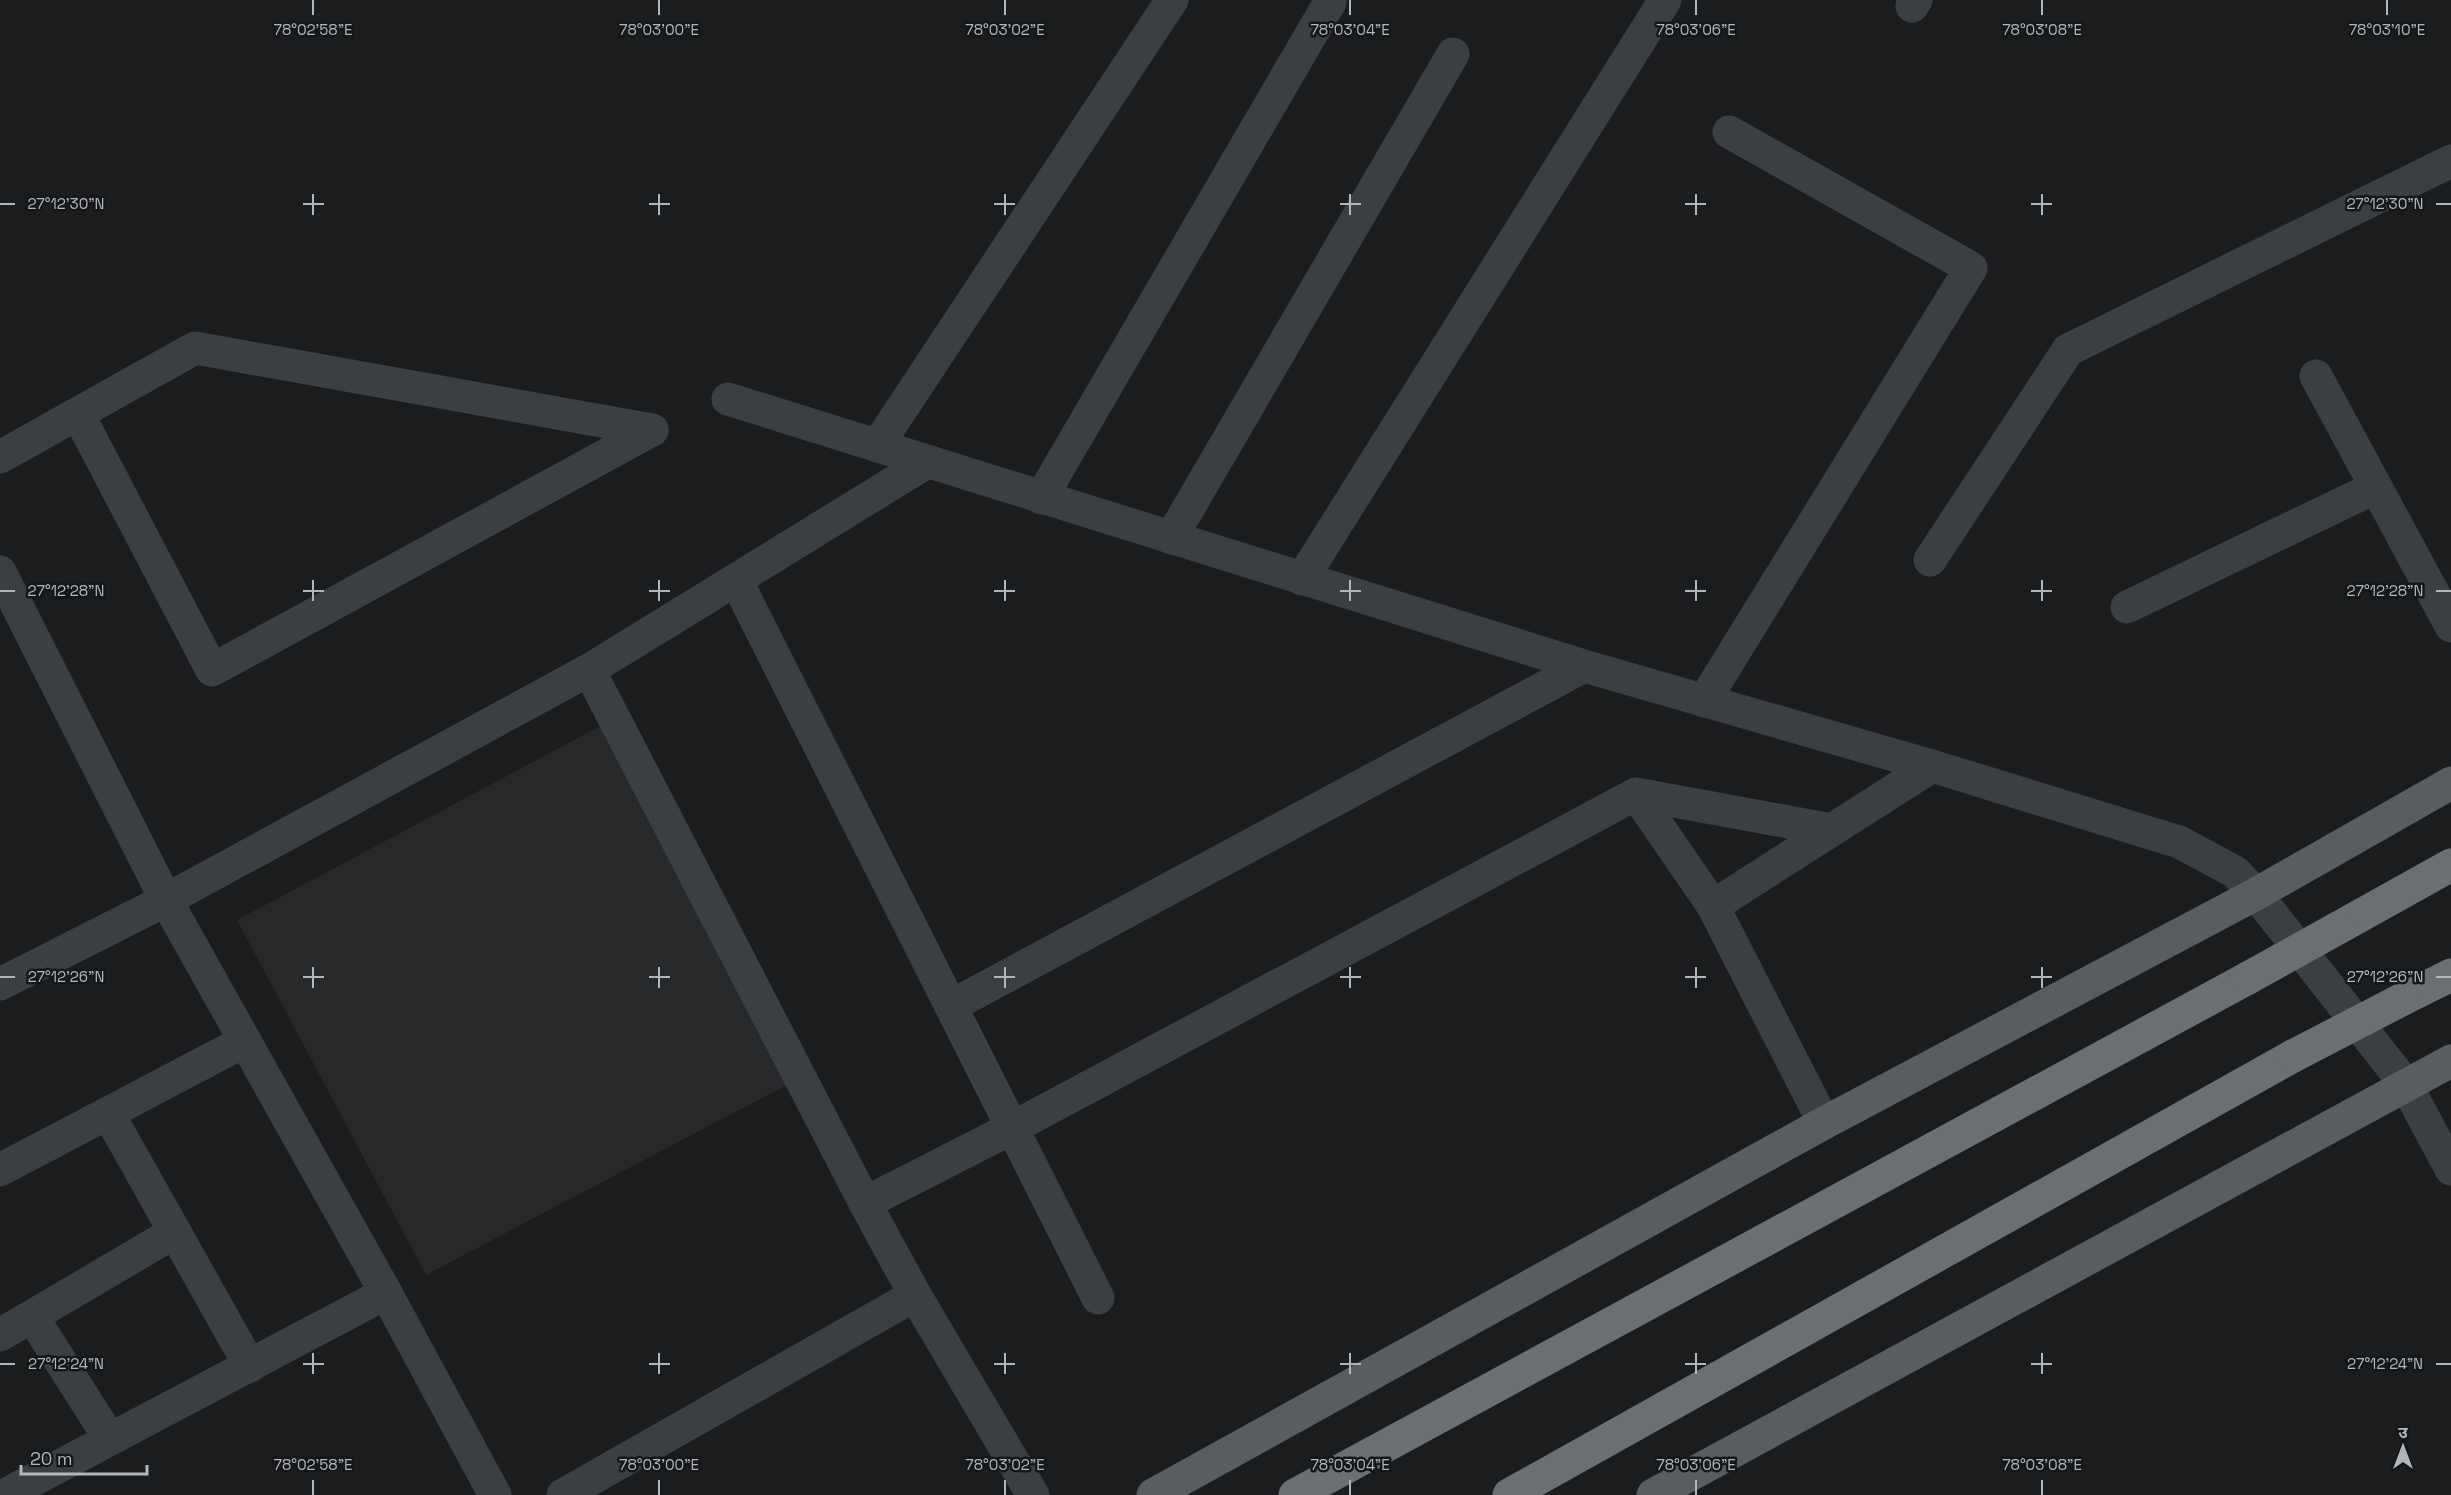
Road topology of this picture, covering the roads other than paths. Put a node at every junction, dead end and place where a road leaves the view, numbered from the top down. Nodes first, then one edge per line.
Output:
1 (1172, 0) edge
2 (1665, 0) edge
3 (1330, 2) dead end
4 (1454, 54) dead end
5 (1729, 132) dead end
6 (2451, 161) edge
7 (2316, 376) dead end
8 (728, 399) dead end
9 (78, 414) junction
10 (877, 446) junction
11 (0, 457) edge
12 (927, 462) junction
13 (2374, 488) junction
14 (1041, 498) junction
15 (1171, 538) junction
16 (1930, 560) dead end
17 (0, 572) edge
18 (1302, 579) junction
19 (736, 580) junction
20 (2127, 607) dead end
21 (2451, 626) edge
22 (1584, 666) junction
23 (589, 670) junction
24 (1704, 701) junction
25 (1932, 766) junction
26 (2451, 783) edge
27 (1636, 794) junction
28 (1832, 830) junction
29 (2451, 865) edge
30 (2256, 894) junction
31 (166, 900) junction
32 (1713, 906) junction
33 (2451, 975) edge
34 (0, 984) edge
35 (951, 1006) junction
36 (245, 1041) junction
37 (2451, 1061) edge
38 (2406, 1085) junction
39 (108, 1113) junction
40 (1824, 1123) junction
41 (1012, 1128) junction
42 (2451, 1169) edge
43 (0, 1170) edge
44 (865, 1203) junction
45 (175, 1232) junction
46 (386, 1293) junction
47 (915, 1295) junction
48 (1098, 1298) dead end
49 (33, 1318) junction
50 (0, 1335) edge
51 (250, 1366) junction
52 (110, 1439) junction
53 (5, 1495) edge
54 (495, 1495) edge
55 (562, 1495) edge
56 (1033, 1495) edge
57 (1153, 1495) edge
58 (1295, 1495) edge
59 (1509, 1495) edge
60 (1653, 1495) edge

1 - 10 street
2 - 18 street
3 - 14 street
4 - 15 street
5 - 24 street
6 - 16 street
7 - 13 street
8 - 10 street
9 - 9 street
9 - 11 street
10 - 12 street
12 - 14 street
12 - 19 street
13 - 20 street
13 - 21 street
14 - 15 street
15 - 18 street
17 - 31 street
18 - 22 street
19 - 23 street
19 - 35 street
22 - 24 street
22 - 35 street
23 - 31 street
23 - 44 street
24 - 25 street
25 - 28 street
25 - 30 street
26 - 30 main road
27 - 28 street
27 - 32 street
27 - 41 street
28 - 32 street
29 - 58 highway, bridge
30 - 38 street
30 - 40 main road
31 - 34 street
31 - 36 street
32 - 40 street
33 - 59 highway, bridge
35 - 41 street
36 - 39 street
36 - 46 street
37 - 38 main road
38 - 42 street
38 - 60 main road
39 - 43 street
39 - 45 street
40 - 57 main road
41 - 44 street
41 - 48 street
44 - 47 street
45 - 49 street
45 - 51 street
46 - 51 street
46 - 54 street
47 - 55 street
47 - 56 street
49 - 50 street
49 - 52 street
51 - 52 street
52 - 53 street

